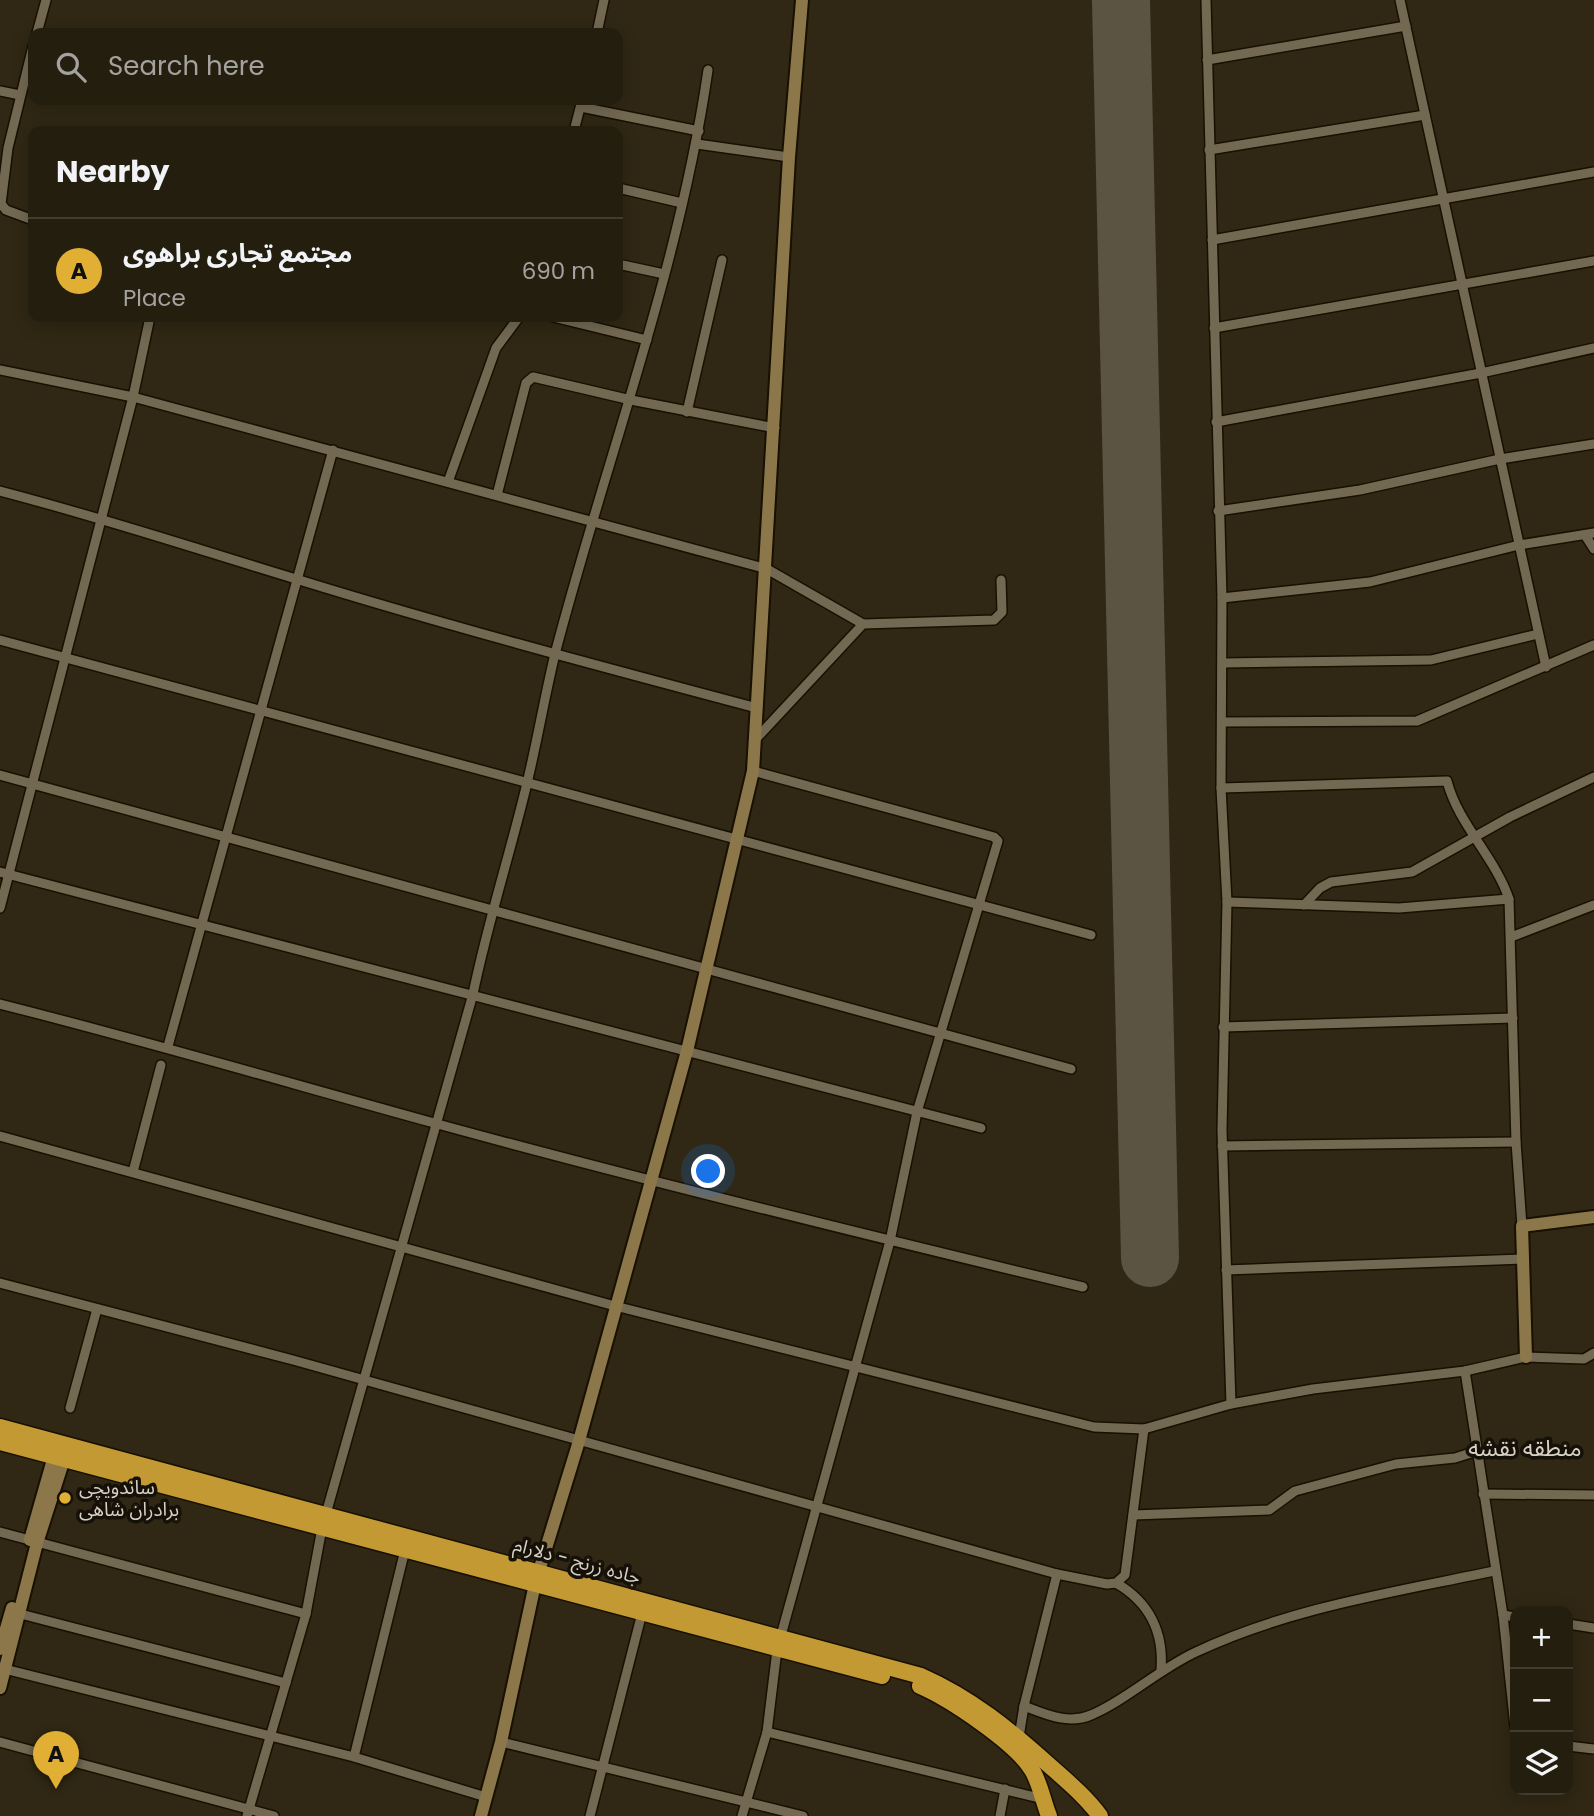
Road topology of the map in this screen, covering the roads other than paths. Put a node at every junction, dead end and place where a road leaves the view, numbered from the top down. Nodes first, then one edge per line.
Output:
1 (46, 0) edge
2 (604, 0) edge
3 (802, 0) edge
4 (1206, 0) edge
5 (1400, 0) edge
6 (1406, 26) junction
7 (38, 28) edge
8 (598, 28) edge
9 (1207, 60) junction
10 (28, 65) edge
11 (708, 70) dead end
12 (0, 91) edge
13 (20, 95) junction
14 (581, 105) edge
15 (585, 105) edge
16 (1425, 115) junction
17 (575, 126) edge
18 (699, 131) junction
19 (697, 144) junction
20 (1209, 150) junction
21 (789, 157) junction
22 (1594, 172) edge
23 (623, 189) edge
24 (1444, 200) junction
25 (682, 203) junction
26 (28, 218) edge
27 (1212, 240) junction
28 (722, 261) dead end
29 (1594, 261) edge
30 (623, 265) edge
31 (664, 274) junction
32 (1461, 285) junction
33 (149, 322) edge
34 (515, 322) edge
35 (573, 322) edge
36 (1214, 328) junction
37 (647, 340) junction
38 (1594, 348) edge
39 (0, 370) edge
40 (1482, 373) junction
41 (133, 397) junction
42 (631, 400) junction
43 (687, 412) junction
44 (1216, 422) junction
45 (775, 428) junction
46 (1594, 444) edge
47 (333, 450) junction
48 (1500, 458) junction
49 (448, 482) junction
50 (0, 491) edge
51 (496, 495) junction
52 (1218, 511) junction
53 (100, 517) junction
54 (595, 523) junction
55 (1590, 534) edge
56 (1519, 545) junction
57 (1594, 549) edge
58 (767, 569) junction
59 (297, 579) junction
60 (1001, 580) dead end
61 (1222, 598) junction
62 (863, 624) junction
63 (1538, 634) junction
64 (0, 640) edge
65 (1594, 645) edge
66 (555, 654) junction
67 (66, 658) junction
68 (1223, 663) junction
69 (1546, 667) junction
70 (757, 708) junction
71 (262, 709) junction
72 (1223, 722) junction
73 (754, 741) junction
74 (753, 771) junction
75 (0, 775) edge
76 (1594, 777) edge
77 (528, 781) junction
78 (33, 782) junction
79 (1221, 788) junction
80 (227, 835) junction
81 (738, 837) junction
82 (1475, 837) junction
83 (5, 873) edge
84 (1509, 899) junction
85 (1227, 902) junction
86 (980, 903) junction
87 (1304, 905) junction
88 (1594, 905) edge
89 (0, 908) edge
90 (491, 912) junction
91 (203, 923) junction
92 (1091, 935) dead end
93 (1511, 937) junction
94 (704, 970) junction
95 (473, 994) junction
96 (0, 1004) edge
97 (1513, 1018) junction
98 (1223, 1027) junction
99 (942, 1034) junction
100 (168, 1046) junction
101 (687, 1051) junction
102 (161, 1065) dead end
103 (1071, 1069) dead end
104 (916, 1112) junction
105 (436, 1123) junction
106 (981, 1128) dead end
107 (0, 1136) edge
108 (1516, 1142) junction
109 (1223, 1146) junction
110 (133, 1172) junction
111 (650, 1178) junction
112 (1594, 1217) edge
113 (1522, 1226) junction
114 (890, 1241) junction
115 (403, 1249) junction
116 (1523, 1259) junction
117 (1226, 1270) junction
118 (0, 1283) edge
119 (1083, 1287) dead end
120 (615, 1306) junction
121 (97, 1309) junction
122 (1594, 1353) edge
123 (1526, 1357) junction
124 (854, 1365) junction
125 (1465, 1371) junction
126 (363, 1379) junction
127 (1231, 1404) junction
128 (70, 1408) dead end
129 (0, 1427) edge
130 (1144, 1429) junction
131 (579, 1440) junction
132 (0, 1442) edge
133 (61, 1451) junction
134 (1477, 1451) junction
135 (1483, 1494) junction
136 (1594, 1495) edge
137 (816, 1504) junction
138 (1133, 1515) junction
139 (324, 1521) junction
140 (0, 1532) edge
141 (33, 1541) junction
142 (405, 1550) junction
143 (1494, 1571) junction
144 (1057, 1574) junction
145 (537, 1578) junction
146 (1116, 1583) junction
147 (15, 1613) junction
148 (642, 1613) junction
149 (306, 1614) junction
150 (1503, 1615) junction
151 (1510, 1616) edge
152 (1573, 1625) edge
153 (1594, 1628) edge
154 (779, 1644) junction
155 (0, 1649) edge
156 (2, 1669) edge
157 (1161, 1670) junction
158 (1510, 1680) edge
159 (286, 1684) junction
160 (0, 1688) edge
161 (1024, 1706) junction
162 (766, 1732) junction
163 (270, 1737) junction
164 (1019, 1737) junction
165 (0, 1742) edge
166 (501, 1742) junction
167 (1573, 1747) edge
168 (1594, 1749) edge
169 (354, 1757) junction
170 (605, 1766) junction
171 (1005, 1790) junction
172 (486, 1797) junction
173 (1043, 1799) junction
174 (746, 1802) junction
175 (248, 1812) edge
176 (274, 1816) edge
177 (481, 1816) edge
178 (590, 1816) edge
179 (742, 1816) edge
180 (803, 1816) edge
181 (1000, 1816) edge
182 (1049, 1816) edge
183 (1100, 1816) edge

1 - 7 street
2 - 8 street
3 - 21 street
4 - 9 street
5 - 6 street
6 - 9 street
6 - 16 street
9 - 20 street
10 - 13 street
11 - 18 street
12 - 13 street
13 - 26 street
14 - 17 street
15 - 18 street
16 - 20 street
16 - 24 street
18 - 19 street
19 - 21 street
19 - 25 street
20 - 27 street
21 - 45 street
22 - 24 street
23 - 25 street
24 - 27 street
24 - 32 street
25 - 31 street
27 - 36 street
28 - 43 street
29 - 32 street
30 - 31 street
31 - 37 street
32 - 36 street
32 - 40 street
33 - 41 street
34 - 49 street
35 - 37 street
36 - 44 street
37 - 42 street
38 - 40 street
39 - 41 street
40 - 44 street
40 - 48 street
41 - 47 street
41 - 53 street
42 - 43 street
42 - 51 street
42 - 54 street
43 - 45 street
44 - 52 street
45 - 58 street
46 - 48 street
47 - 49 street
47 - 59 street
48 - 52 street
48 - 56 street
49 - 51 street
50 - 53 street
51 - 54 street
52 - 61 street
53 - 59 street
53 - 67 street
54 - 58 street
54 - 66 street
55 - 56 street
55 - 57 street
56 - 61 street
56 - 63 street
58 - 62 street
58 - 70 street
59 - 66 street
59 - 71 street
60 - 62 street
61 - 68 street
62 - 73 street
63 - 68 street
63 - 69 street
64 - 67 street
65 - 69 street
66 - 70 street
66 - 77 street
67 - 71 street
67 - 78 street
68 - 72 street
69 - 72 street
70 - 73 street
71 - 77 street
71 - 80 street
72 - 79 street
73 - 74 street
74 - 81 street
74 - 86 street
75 - 78 street
76 - 82 street
77 - 81 street
77 - 90 street
78 - 80 street
78 - 83 street
79 - 82 street
79 - 85 street
80 - 90 street
80 - 91 street
81 - 86 street
81 - 94 street
82 - 84 street
82 - 87 street
83 - 89 street
83 - 91 street
84 - 87 street
84 - 93 street
85 - 87 street
85 - 98 street
86 - 92 street
86 - 99 street
88 - 93 street
90 - 94 street
90 - 95 street
91 - 95 street
91 - 100 street
93 - 97 street
94 - 99 street
94 - 101 street
95 - 101 street
95 - 105 street
96 - 100 street
97 - 98 street
97 - 108 street
98 - 109 street
99 - 103 street
99 - 104 street
100 - 105 street
101 - 104 street
101 - 111 street
102 - 110 street
104 - 106 street
104 - 114 street
105 - 111 street
105 - 115 street
107 - 110 street
108 - 109 street
108 - 113 street
109 - 117 street
110 - 115 street
111 - 114 street
111 - 120 street
112 - 113 street
113 - 116 street
114 - 119 street
114 - 124 street
115 - 120 street
115 - 126 street
116 - 117 street
116 - 123 street
117 - 127 street
118 - 121 street
120 - 124 street
120 - 131 street
121 - 126 street
121 - 128 street
122 - 123 street
123 - 125 street
124 - 130 street
124 - 137 street
125 - 127 street
125 - 134 street
126 - 131 street
126 - 139 street
127 - 130 street
129 - 133 highway, جاده زرنج - دلارام
130 - 138 street
131 - 137 street
131 - 145 street
132 - 133 highway, جاده زرنج - دلارام
133 - 139 highway, جاده زرنج - دلارام
133 - 141 street
134 - 135 street
134 - 138 street
135 - 136 street
135 - 143 street
137 - 144 street
137 - 154 street
138 - 146 street
139 - 142 highway, جاده زرنج - دلارام
139 - 145 highway, جاده زرنج - دلارام
139 - 149 street
140 - 141 street
141 - 147 street
141 - 149 street
142 - 145 highway, جاده زرنج - دلارام
142 - 169 street
143 - 150 street
143 - 157 street
144 - 146 street
144 - 161 street
145 - 148 highway, جاده زرنج - دلارام
145 - 154 highway, جاده زرنج - دلارام
145 - 166 street
146 - 157 street
147 - 155 street
147 - 156 street
147 - 159 street
148 - 154 highway, جاده زرنج - دلارام
148 - 170 street
149 - 159 street
150 - 151 street
150 - 158 street
152 - 153 street
154 - 162 street
154 - 164 highway, جاده زرنج - دلارام
154 - 173 highway, جاده زرنج - دلارام
156 - 160 street
156 - 163 street
157 - 161 street
159 - 163 street
161 - 164 street
162 - 171 street
162 - 174 street
163 - 169 street
163 - 175 street
164 - 183 highway, جاده زرنج - دلارام
165 - 175 street
166 - 170 street
166 - 172 street
167 - 168 street
169 - 172 street
170 - 174 street
170 - 178 street
171 - 173 street
171 - 181 street
172 - 177 street
173 - 182 highway, جاده زرنج - دلارام
174 - 179 street
174 - 180 street
175 - 176 street

